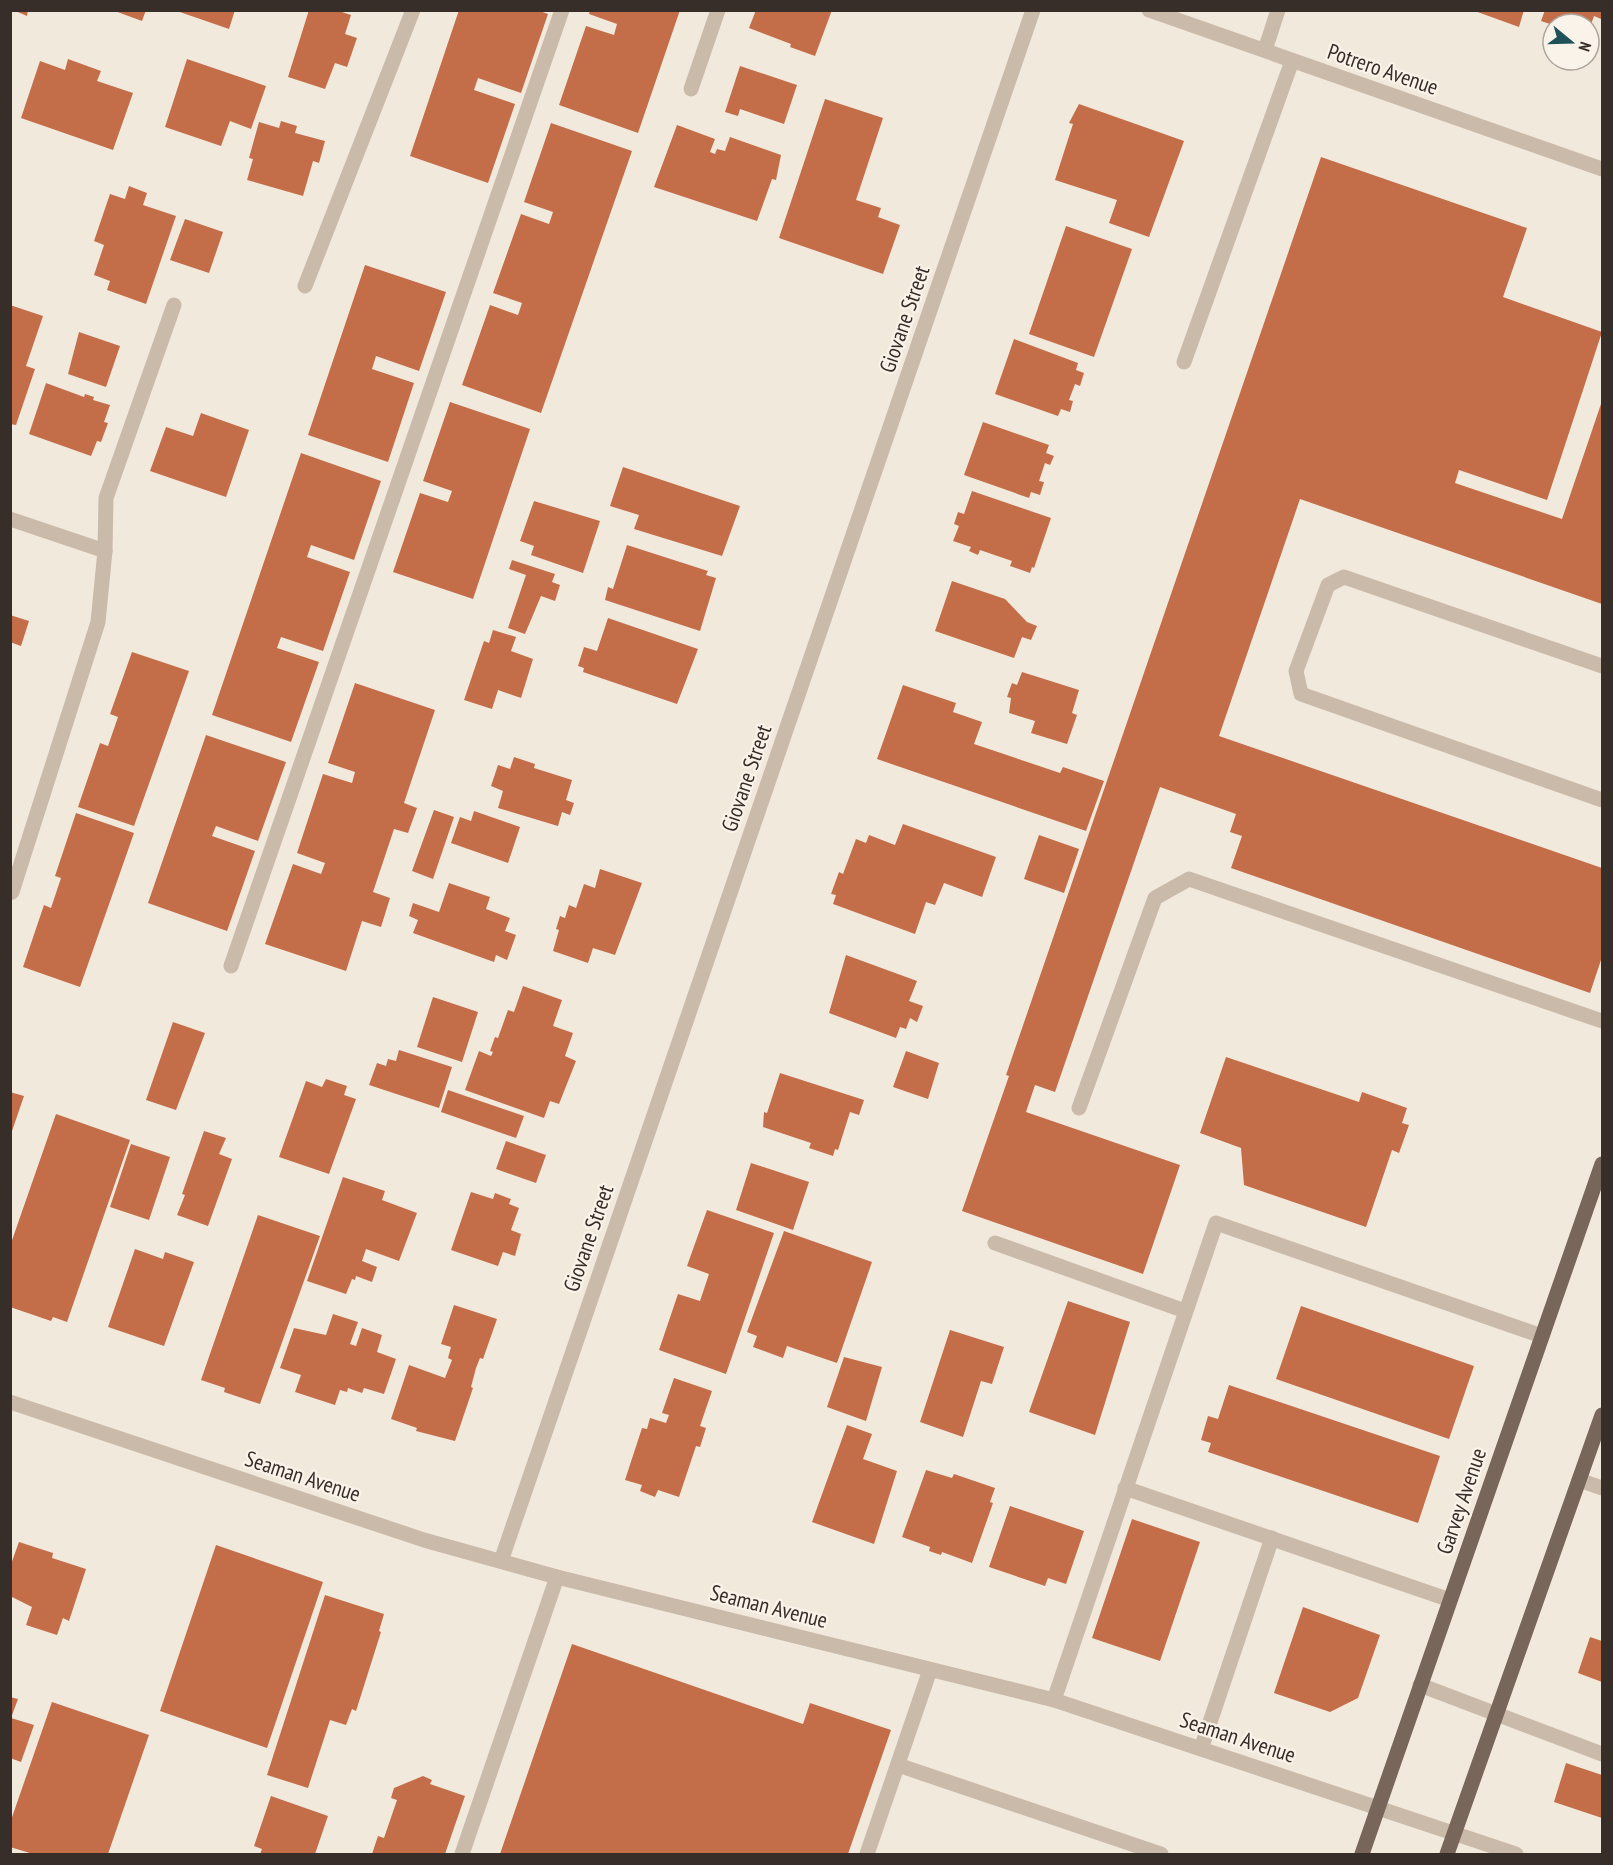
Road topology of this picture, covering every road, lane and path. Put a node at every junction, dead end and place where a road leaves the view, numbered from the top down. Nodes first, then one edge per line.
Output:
1 (413, 10) edge
2 (562, 10) edge
3 (718, 10) edge
4 (1034, 10) edge
5 (1149, 10) edge
6 (1278, 10) edge
7 (1265, 50) junction
8 (1292, 61) junction
9 (691, 89) dead end
10 (1602, 168) edge
11 (305, 286) dead end
12 (174, 305) dead end
13 (1184, 362) dead end
14 (10, 519) edge
15 (105, 551) junction
16 (1602, 666) edge
17 (1602, 800) edge
18 (12, 892) dead end
19 (231, 966) dead end
20 (1602, 1022) edge
21 (1079, 1108) dead end
22 (1602, 1164) edge
23 (995, 1243) dead end
24 (1185, 1311) junction
25 (1542, 1336) junction
26 (10, 1402) edge
27 (1602, 1415) edge
28 (1579, 1480) junction
29 (1125, 1488) junction
30 (1602, 1488) edge
31 (1272, 1538) junction
32 (501, 1560) junction
33 (557, 1577) junction
34 (1450, 1600) junction
35 (930, 1670) junction
36 (1420, 1685) junction
37 (1053, 1700) junction
38 (1496, 1714) junction
39 (1201, 1749) junction
40 (1602, 1754) edge
41 (898, 1765) junction
42 (1378, 1807) junction
43 (1454, 1833) junction
44 (462, 1854) edge
45 (867, 1854) edge
46 (1161, 1854) edge
47 (1362, 1854) edge
48 (1447, 1854) edge
49 (1516, 1854) edge

1 - 11 street
2 - 19 street
3 - 9 street
4 - 32 street, Giovane Street
5 - 7 street, Potrero Avenue
6 - 7 street
7 - 8 street, Potrero Avenue
8 - 10 street, Potrero Avenue
8 - 13 street
12 - 15 street
14 - 15 street
15 - 18 street
16 - 17 street
20 - 21 street
22 - 25 main road, Garvey Avenue
23 - 24 street
24 - 25 street
24 - 29 street
25 - 34 main road, Garvey Avenue
26 - 32 street, Seaman Avenue
27 - 28 main road
28 - 30 street
28 - 38 main road
29 - 31 street
29 - 37 street
31 - 34 street
31 - 39 street
32 - 33 street, Seaman Avenue
33 - 35 street, Seaman Avenue
33 - 44 street
34 - 36 main road, Garvey Avenue
35 - 37 street, Seaman Avenue
35 - 41 street
36 - 38 street
36 - 42 main road, Garvey Avenue
37 - 39 street, Seaman Avenue
38 - 40 street
38 - 43 main road
39 - 42 street, Seaman Avenue
41 - 45 street
41 - 46 street
42 - 43 street, Seaman Avenue
42 - 47 main road, Garvey Avenue
43 - 48 main road
43 - 49 street, Seaman Avenue

